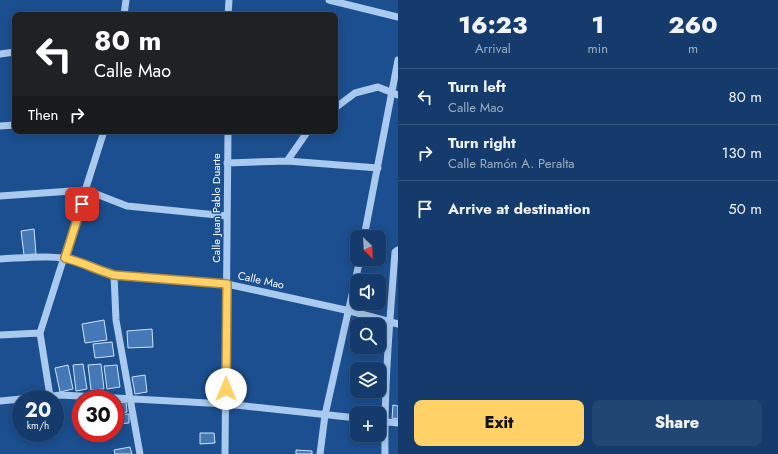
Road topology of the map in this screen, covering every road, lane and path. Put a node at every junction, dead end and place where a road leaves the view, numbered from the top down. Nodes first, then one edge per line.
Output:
1 (126, 0) edge
2 (229, 0) edge
3 (329, 0) edge
4 (124, 12) edge
5 (228, 12) edge
6 (398, 17) edge
7 (12, 52) edge
8 (0, 54) edge
9 (398, 60) edge
10 (395, 94) edge
11 (338, 106) edge
12 (12, 125) edge
13 (0, 126) edge
14 (103, 134) edge
15 (228, 134) edge
16 (306, 134) edge
17 (287, 161) junction
18 (227, 163) junction
19 (378, 168) junction
20 (86, 190) junction
21 (0, 196) edge
22 (227, 216) junction
23 (365, 230) edge
24 (397, 250) edge
25 (65, 258) junction
26 (0, 259) edge
27 (359, 266) edge
28 (114, 275) junction
29 (227, 284) junction
30 (350, 311) junction
31 (390, 323) junction
32 (398, 324) edge
33 (40, 333) junction
34 (0, 335) edge
35 (49, 390) edge
36 (64, 395) edge
37 (129, 398) junction
38 (12, 400) edge
39 (0, 401) edge
40 (226, 404) junction
41 (383, 406) edge
42 (325, 415) junction
43 (350, 417) edge
44 (386, 422) edge
45 (398, 423) edge
46 (384, 442) edge
47 (140, 454) edge
48 (225, 454) edge
49 (320, 454) edge
50 (385, 454) edge

1 - 4 street
2 - 5 street
3 - 6 street
7 - 8 street
9 - 10 street
10 - 11 street
10 - 19 street
12 - 13 street
14 - 20 street
15 - 18 street, Calle Juan Pablo Duarte
16 - 17 street
17 - 18 street
17 - 19 street
18 - 22 street, Calle Juan Pablo Duarte
19 - 23 street
20 - 21 street
20 - 22 street
20 - 25 street
22 - 29 street, Calle Juan Pablo Duarte
24 - 31 street
25 - 26 street, Calle Mao
25 - 28 street, Calle Mao
25 - 33 street
27 - 30 street
28 - 29 street, Calle Mao
28 - 37 street
29 - 30 street, Calle Mao
29 - 40 street, Calle Juan Pablo Duarte
30 - 31 street, Calle Mao
30 - 42 street
31 - 32 street, Calle Mao
31 - 41 street
33 - 34 street
33 - 35 street
36 - 37 street
37 - 40 street
37 - 47 street
38 - 39 street
40 - 42 street
40 - 48 street, Calle Juan Pablo Duarte
42 - 43 street
42 - 49 street
44 - 45 street
46 - 50 street

